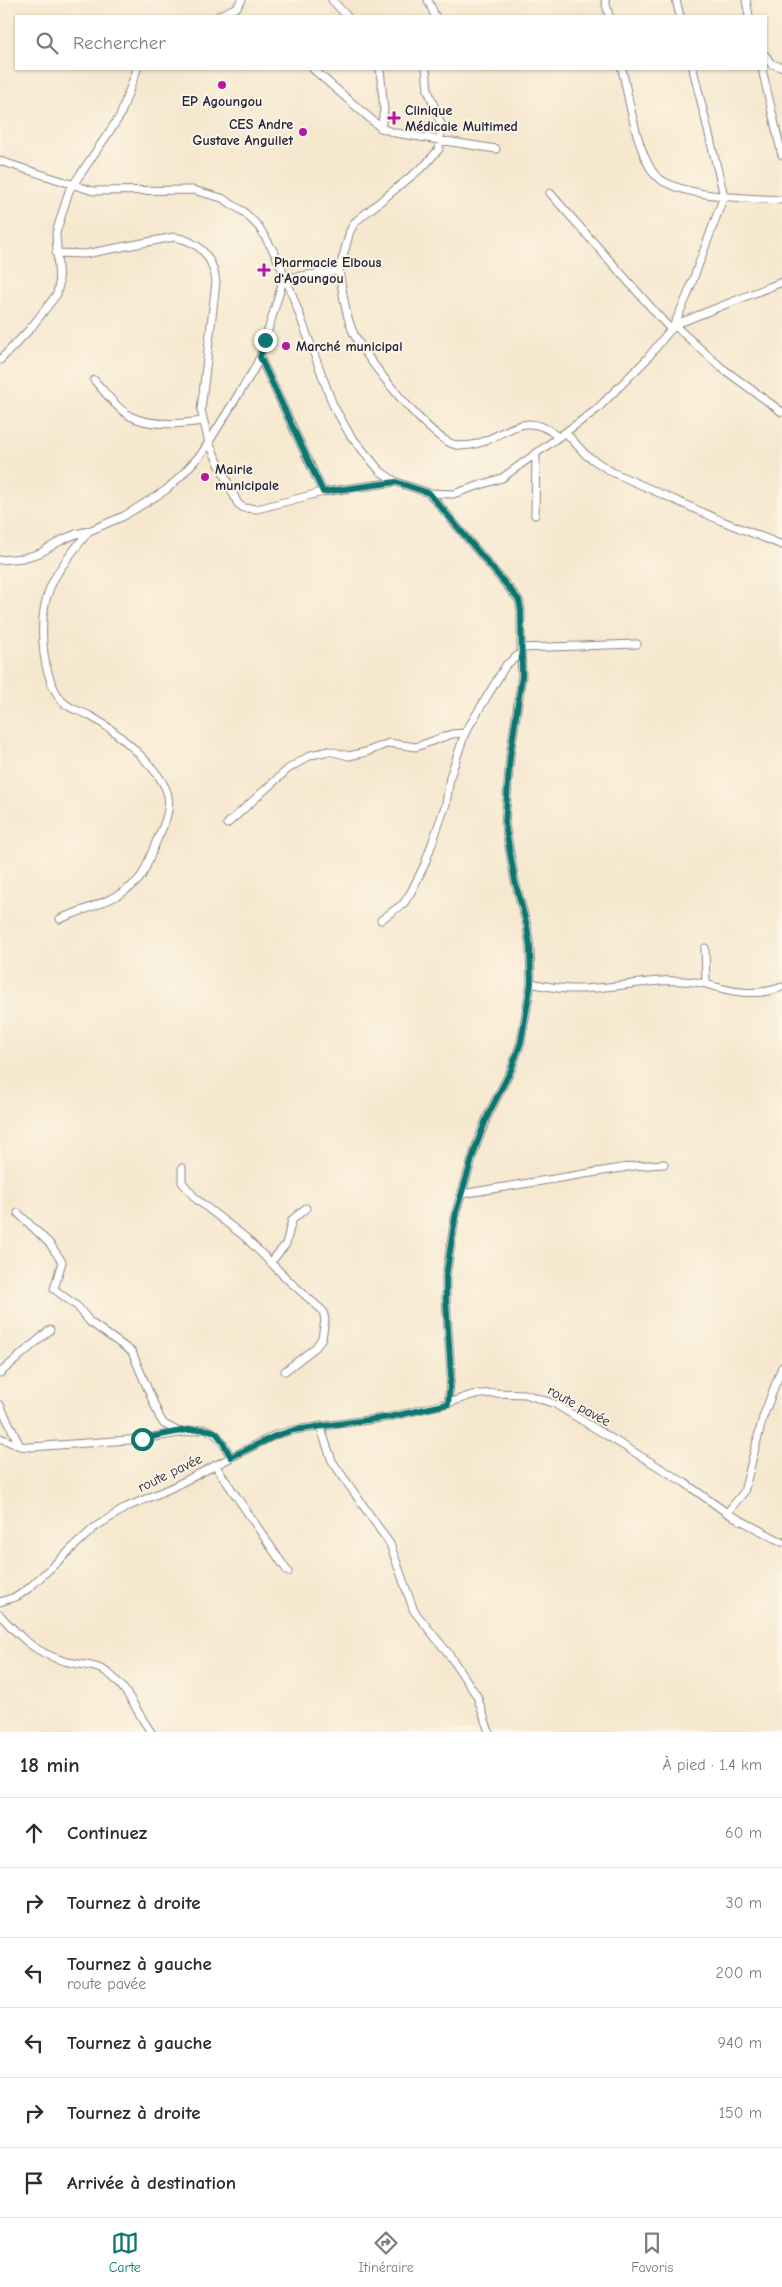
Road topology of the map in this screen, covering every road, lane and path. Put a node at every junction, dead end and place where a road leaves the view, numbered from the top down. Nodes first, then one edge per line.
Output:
1 (242, 0) edge
2 (332, 0) edge
3 (428, 0) edge
4 (605, 0) edge
5 (676, 0) edge
6 (746, 0) edge
7 (220, 15) edge
8 (346, 15) edge
9 (435, 15) edge
10 (609, 15) edge
11 (680, 15) edge
12 (749, 15) edge
13 (767, 58) edge
14 (782, 66) edge
15 (137, 70) edge
16 (314, 70) edge
17 (380, 70) edge
18 (426, 70) edge
19 (622, 70) edge
20 (693, 70) edge
21 (762, 70) edge
22 (381, 128) junction
23 (440, 140) junction
24 (496, 149) dead end
25 (782, 155) edge
26 (0, 160) edge
27 (71, 184) junction
28 (550, 193) dead end
29 (724, 196) junction
30 (782, 200) edge
31 (56, 252) junction
32 (339, 271) junction
33 (286, 278) junction
34 (782, 282) edge
35 (673, 327) junction
36 (260, 357) junction
37 (0, 360) edge
38 (94, 380) dead end
39 (782, 412) edge
40 (203, 421) junction
41 (566, 433) junction
42 (558, 437) junction
43 (209, 443) junction
44 (536, 454) junction
45 (396, 482) junction
46 (323, 492) junction
47 (429, 493) junction
48 (535, 515) dead end
49 (89, 531) junction
50 (782, 545) edge
51 (0, 560) edge
52 (637, 644) dead end
53 (521, 650) junction
54 (465, 733) junction
55 (227, 824) dead end
56 (60, 919) dead end
57 (382, 920) dead end
58 (705, 948) dead end
59 (531, 983) junction
60 (706, 984) junction
61 (782, 987) edge
62 (664, 1164) dead end
63 (182, 1168) dead end
64 (461, 1194) junction
65 (306, 1208) dead end
66 (18, 1213) dead end
67 (271, 1262) junction
68 (50, 1330) dead end
69 (782, 1367) edge
70 (285, 1371) dead end
71 (0, 1374) edge
72 (448, 1404) junction
73 (0, 1405) edge
74 (320, 1426) junction
75 (179, 1432) junction
76 (0, 1438) edge
77 (20, 1446) junction
78 (231, 1457) junction
79 (215, 1465) junction
80 (727, 1513) junction
81 (782, 1542) edge
82 (288, 1572) dead end
83 (0, 1602) edge
84 (0, 1615) edge
85 (151, 1732) edge
86 (489, 1732) edge

1 - 7 street
2 - 8 street
3 - 9 street
4 - 10 street
5 - 11 street
6 - 12 street
13 - 14 street
15 - 27 street
16 - 22 street
17 - 22 street
18 - 23 street
19 - 29 street
20 - 29 street
21 - 25 street
22 - 23 street
23 - 24 street
23 - 32 street
26 - 27 street
27 - 31 street
27 - 33 street
28 - 35 street
29 - 30 street
29 - 35 street
31 - 37 street
31 - 40 street
32 - 33 street
32 - 42 street
33 - 36 street
33 - 45 street
34 - 35 street
35 - 39 street
35 - 41 street
36 - 43 street
36 - 46 street
38 - 40 street
40 - 43 street
41 - 42 street
41 - 50 street
42 - 44 street
43 - 46 street
43 - 49 street
44 - 47 street
44 - 48 street
45 - 46 street
45 - 47 street
47 - 53 street
49 - 51 street
49 - 56 street
52 - 53 street
53 - 54 street
53 - 59 street
54 - 55 street
54 - 57 street
58 - 60 street
59 - 60 street
59 - 64 street
60 - 61 street
62 - 64 street
63 - 67 street
64 - 72 street
65 - 67 street
66 - 75 street
67 - 70 street
68 - 71 street
69 - 80 street
72 - 74 street, route pavée
72 - 80 street, route pavée
73 - 77 street
74 - 78 street, route pavée
74 - 86 street
75 - 77 street
75 - 78 street
76 - 77 street
78 - 79 street, route pavée
79 - 82 street
79 - 83 street, route pavée
80 - 81 street, route pavée
84 - 85 street

